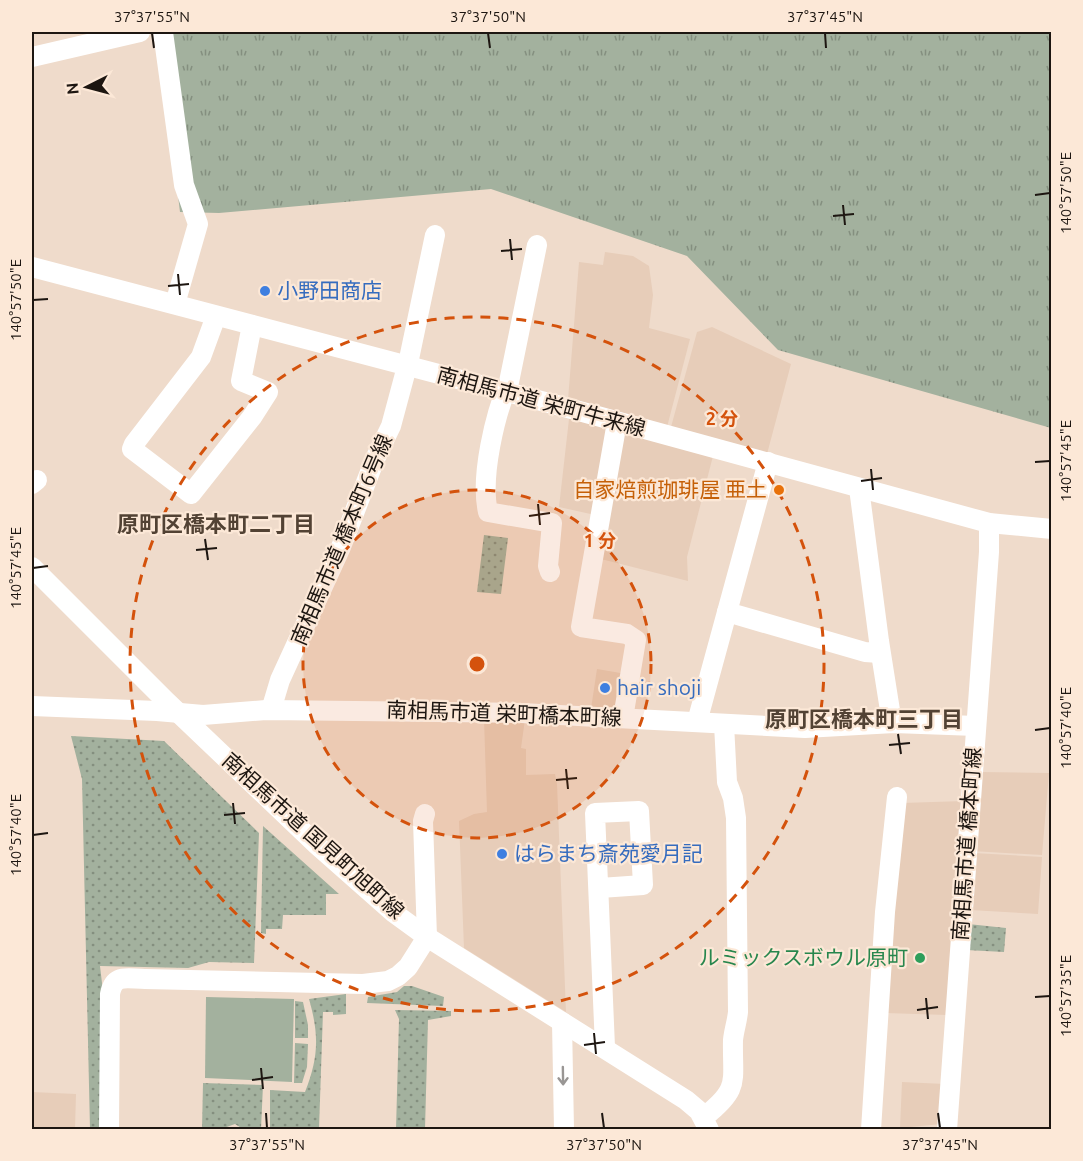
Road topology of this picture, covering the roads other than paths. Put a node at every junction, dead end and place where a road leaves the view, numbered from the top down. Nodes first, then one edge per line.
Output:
1 (140, 32) edge
2 (163, 32) edge
3 (32, 57) edge
4 (435, 235) dead end
5 (537, 245) dead end
6 (32, 267) edge
7 (175, 304) junction
8 (216, 316) junction
9 (252, 326) junction
10 (407, 367) junction
11 (504, 392) junction
12 (617, 422) junction
13 (768, 462) junction
14 (859, 488) junction
15 (989, 523) junction
16 (1052, 529) edge
17 (32, 567) edge
18 (550, 572) dead end
19 (727, 612) junction
20 (880, 653) junction
21 (32, 706) edge
22 (271, 710) junction
23 (179, 713) junction
24 (623, 718) junction
25 (697, 722) junction
26 (724, 723) junction
27 (892, 723) junction
28 (976, 726) junction
29 (897, 797) dead end
30 (425, 814) dead end
31 (600, 888) dead end
32 (427, 937) junction
33 (562, 1022) junction
34 (605, 1047) junction
35 (707, 1123) edge
36 (109, 1130) edge
37 (564, 1130) edge
38 (871, 1130) edge
39 (947, 1130) edge

1 - 3 street
2 - 7 street
4 - 10 street, 南相馬市道 橋本町6号線
5 - 11 street
6 - 7 street, 南相馬市道 栄町牛来線
7 - 8 street, 南相馬市道 栄町牛来線
8 - 9 street, 南相馬市道 栄町牛来線
8 - 9 street
9 - 10 street, 南相馬市道 栄町牛来線
10 - 11 street, 南相馬市道 栄町牛来線
10 - 22 street, 南相馬市道 橋本町6号線
11 - 12 street, 南相馬市道 栄町牛来線
11 - 18 street
12 - 13 street, 南相馬市道 栄町牛来線
12 - 24 street
13 - 14 street, 南相馬市道 栄町牛来線
13 - 19 street
14 - 15 street, 南相馬市道 栄町牛来線
14 - 20 street
15 - 16 street, 南相馬市道 栄町牛来線
15 - 28 street, 南相馬市道 橋本町線
17 - 23 street, 南相馬市道 国見町旭町線
19 - 20 street
19 - 25 street
20 - 27 street
21 - 23 street, 南相馬市道 栄町橋本町線
22 - 23 street, 南相馬市道 栄町橋本町線
22 - 24 street, 南相馬市道 栄町橋本町線
23 - 32 street, 南相馬市道 国見町旭町線
24 - 25 street, 南相馬市道 栄町橋本町線
25 - 26 street, 南相馬市道 栄町橋本町線
26 - 27 street, 南相馬市道 栄町橋本町線
26 - 35 street
27 - 28 street, 南相馬市道 栄町橋本町線
28 - 39 street, 南相馬市道 橋本町線
29 - 38 street
30 - 32 street
31 - 34 street
32 - 33 street, 南相馬市道 国見町旭町線
32 - 36 street
33 - 34 street, 南相馬市道 国見町旭町線
33 -> 37 street
34 - 35 street, 南相馬市道 国見町旭町線

